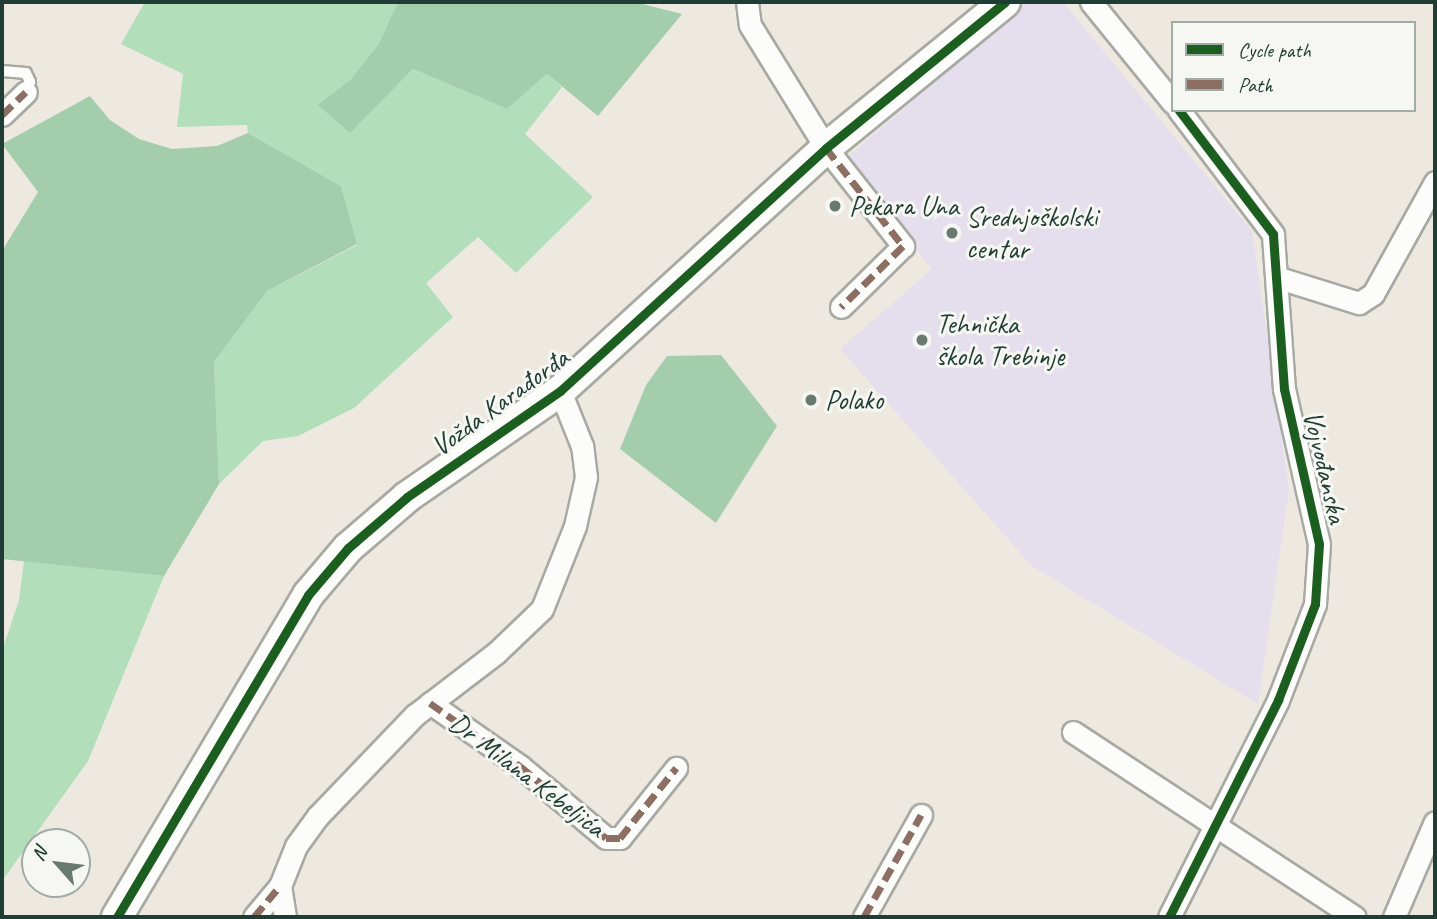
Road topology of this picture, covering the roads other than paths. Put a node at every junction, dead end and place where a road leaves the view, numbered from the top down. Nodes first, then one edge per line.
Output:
1 (747, 2) edge
2 (1005, 2) edge
3 (1091, 2) edge
4 (2, 71) edge
5 (26, 92) joint
6 (1171, 101) edge
7 (1181, 112) edge
8 (2, 115) edge
9 (827, 148) junction
10 (1435, 182) edge
11 (1279, 278) junction
12 (841, 307) dead end
13 (560, 391) junction
14 (430, 703) junction
15 (1073, 732) dead end
16 (676, 768) dead end
17 (921, 815) dead end
18 (1435, 822) edge
19 (1218, 829) junction
20 (279, 886) junction
21 (117, 917) edge
22 (254, 917) edge
23 (285, 917) edge
24 (864, 917) edge
25 (1170, 917) edge
26 (1355, 917) edge
27 (1394, 917) edge

1 - 9 street
2 - 9 street, Vožda Karađorđa
3 - 6 street
4 - 5 lane
5 - 8 street
7 - 11 street, Vojvođanska
9 - 12 street
9 - 13 street, Vožda Karađorđa
10 - 11 street
11 - 19 street, Vojvođanska
13 - 14 street, Dr Milana Kebeljića
13 - 21 street, Vožda Karađorđa
14 - 16 street, Dr Milana Kebeljića
14 - 20 street, Dr Milana Kebeljića
15 - 19 street
17 - 24 street
18 - 27 street
19 - 25 street, Vojvođanska
19 - 26 street
20 - 22 street, Dr Milana Kebeljića
20 - 23 street

